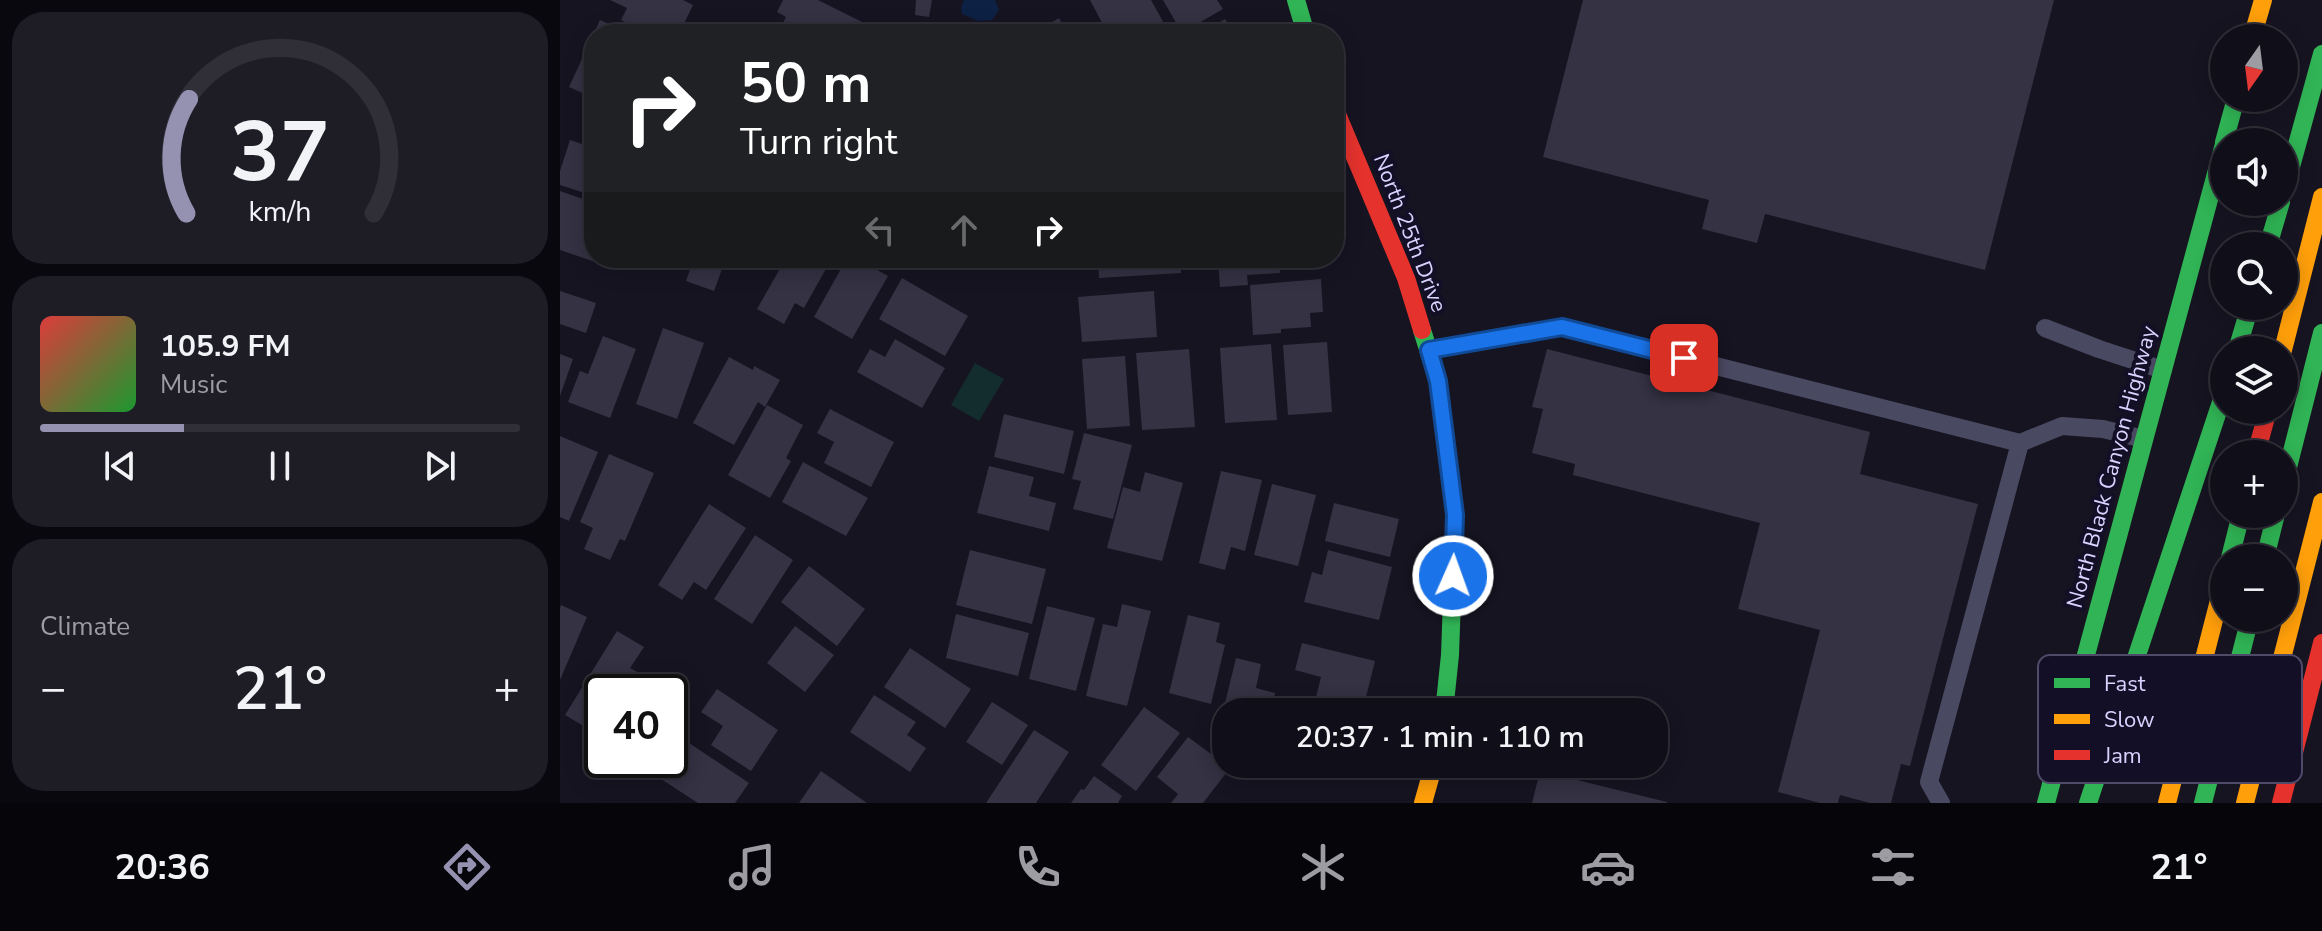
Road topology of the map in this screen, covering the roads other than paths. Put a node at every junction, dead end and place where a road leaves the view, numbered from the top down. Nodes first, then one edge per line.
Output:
1 (1296, 0) edge
2 (2263, 0) edge
3 (1303, 24) edge
4 (2256, 24) edge
5 (2322, 54) edge
6 (1344, 131) edge
7 (2298, 141) edge
8 (2210, 195) edge
9 (2322, 197) edge
10 (2045, 328) dead end
11 (2322, 333) edge
12 (2287, 336) edge
13 (1429, 350) junction
14 (2163, 370) junction
15 (2214, 424) edge
16 (2144, 439) junction
17 (2295, 440) edge
18 (2020, 443) junction
19 (2322, 502) edge
20 (2211, 632) edge
21 (2246, 632) edge
22 (2322, 643) edge
23 (2086, 655) edge
24 (2137, 655) edge
25 (2205, 655) edge
26 (2241, 655) edge
27 (2283, 655) edge
28 (1445, 698) edge
29 (2302, 721) edge
30 (1430, 778) edge
31 (2051, 783) edge
32 (2095, 783) edge
33 (2172, 783) edge
34 (2208, 783) edge
35 (2250, 783) edge
36 (2286, 783) edge
37 (1423, 803) edge
38 (1941, 803) edge
39 (2046, 803) edge
40 (2088, 803) edge
41 (2167, 803) edge
42 (2203, 803) edge
43 (2245, 803) edge
44 (2281, 803) edge

1 - 3 main road
2 - 4 main road
5 - 7 main road
6 - 13 main road, North 25th Drive
8 - 14 main road, North Black Canyon Highway
9 - 12 main road
10 - 14 lane
11 - 17 main road
13 - 18 lane
13 - 28 main road, North 25th Drive
14 - 16 main road, North Black Canyon Highway
15 - 24 main road
16 - 18 lane
16 - 23 main road, North Black Canyon Highway
18 - 38 lane
19 - 27 main road
20 - 25 main road
21 - 26 main road
22 - 29 main road
30 - 37 main road
31 - 39 main road, North Black Canyon Highway
32 - 40 main road
33 - 41 main road
34 - 42 main road
35 - 43 main road
36 - 44 main road

